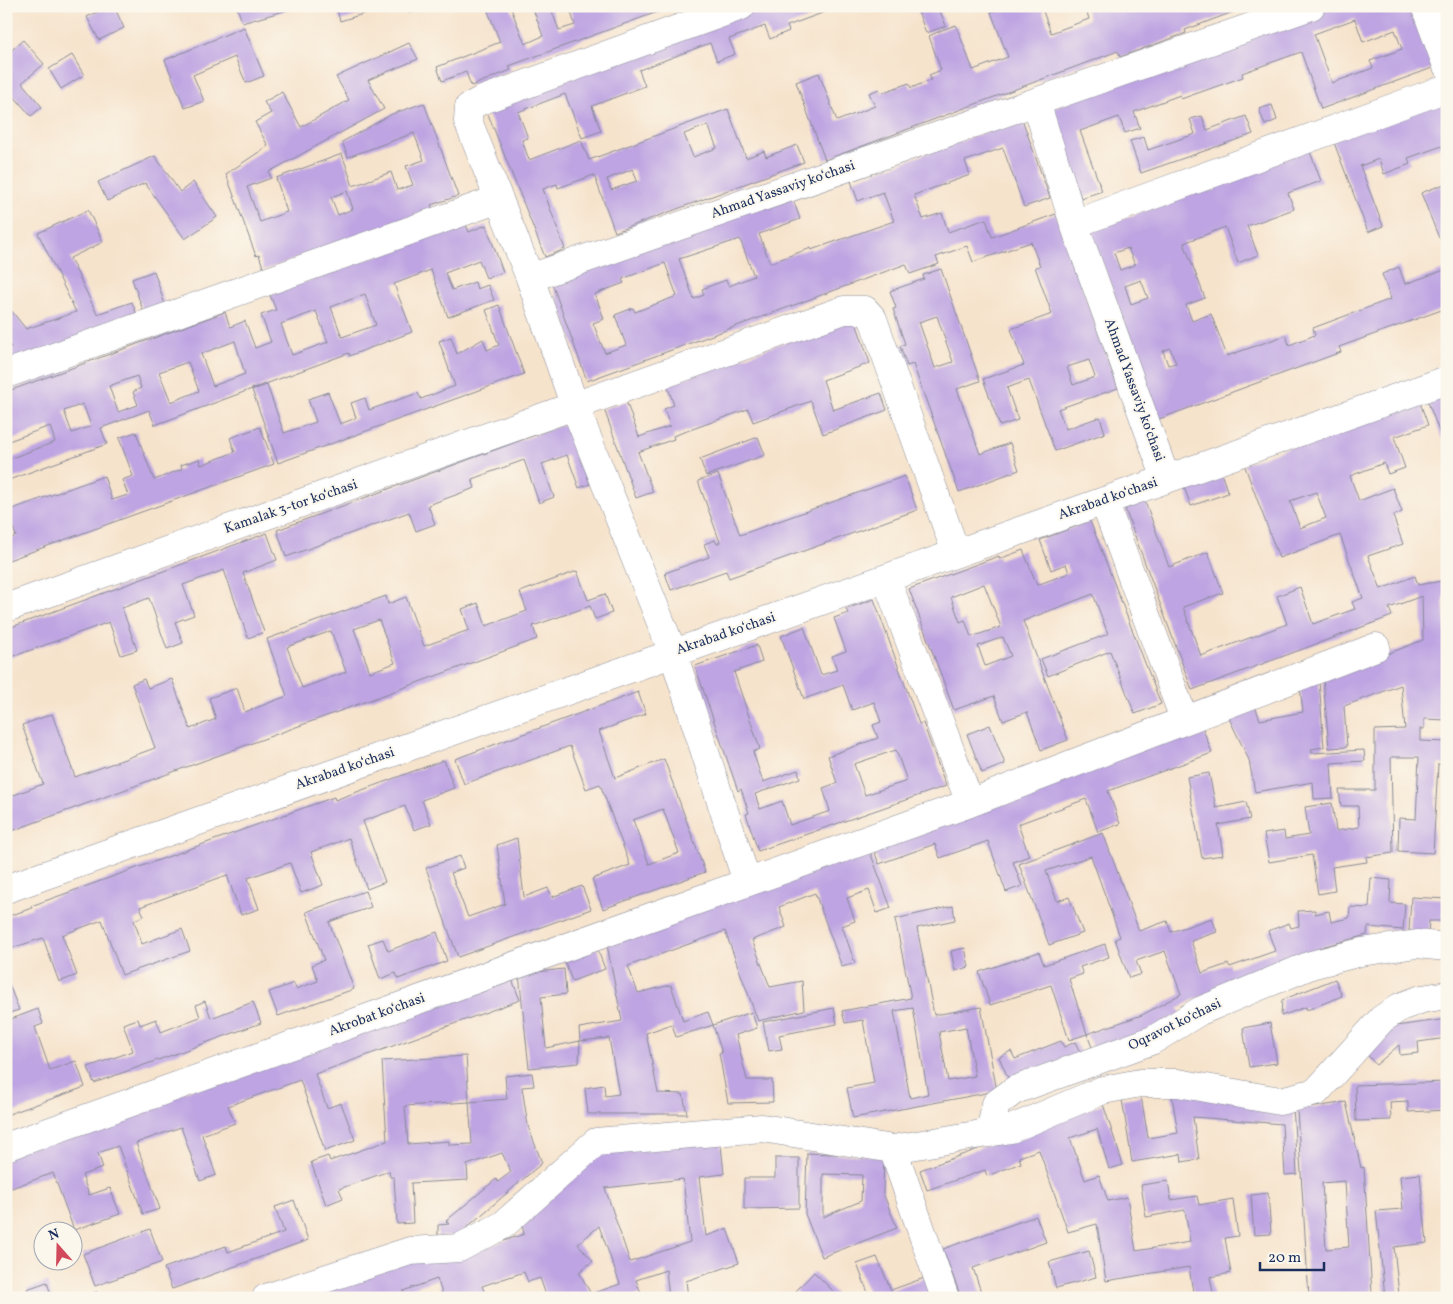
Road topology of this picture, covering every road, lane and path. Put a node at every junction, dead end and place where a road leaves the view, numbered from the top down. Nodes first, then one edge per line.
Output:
1 (741, 6) edge
2 (1311, 6) edge
3 (1425, 6) edge
4 (1447, 66) edge
5 (1447, 88) edge
6 (1036, 102) junction
7 (500, 199) junction
8 (1074, 224) junction
9 (530, 278) junction
10 (6, 374) edge
11 (1447, 380) edge
12 (575, 407) junction
13 (1166, 479) junction
14 (1104, 500) junction
15 (956, 553) junction
16 (886, 578) junction
17 (6, 608) edge
18 (1376, 647) dead end
19 (673, 653) junction
20 (1184, 719) junction
21 (970, 802) junction
22 (748, 882) junction
23 (6, 889) edge
24 (1447, 947) edge
25 (1447, 995) edge
26 (990, 1133) junction
27 (6, 1147) edge
28 (893, 1149) junction
29 (266, 1298) edge
30 (945, 1298) edge

1 - 7 street
2 - 6 street, Ahmad Yassaviy koʻchasi
3 - 4 street
5 - 8 street
6 - 8 street, Ahmad Yassaviy koʻchasi
6 - 9 street, Ahmad Yassaviy koʻchasi
7 - 9 street
7 - 10 street
8 - 13 street, Ahmad Yassaviy koʻchasi
9 - 12 street
11 - 13 street, Akrabad koʻchasi
12 - 15 street, Kamalak 3-tor koʻchasi
12 - 17 street, Kamalak 3-tor koʻchasi
12 - 19 street
13 - 14 street, Akrabad koʻchasi
14 - 15 street, Akrabad koʻchasi
14 - 20 street
15 - 16 street, Akrabad koʻchasi
16 - 19 street, Akrabad koʻchasi
16 - 21 street
18 - 20 street, Akrobat koʻchasi
19 - 22 street
19 - 23 street, Akrabad koʻchasi
20 - 21 street, Akrobat koʻchasi
21 - 22 street, Akrobat koʻchasi
22 - 27 street, Akrobat koʻchasi
24 - 26 street, Oqravot koʻchasi
25 - 26 street
26 - 28 street
28 - 29 street
28 - 30 street

